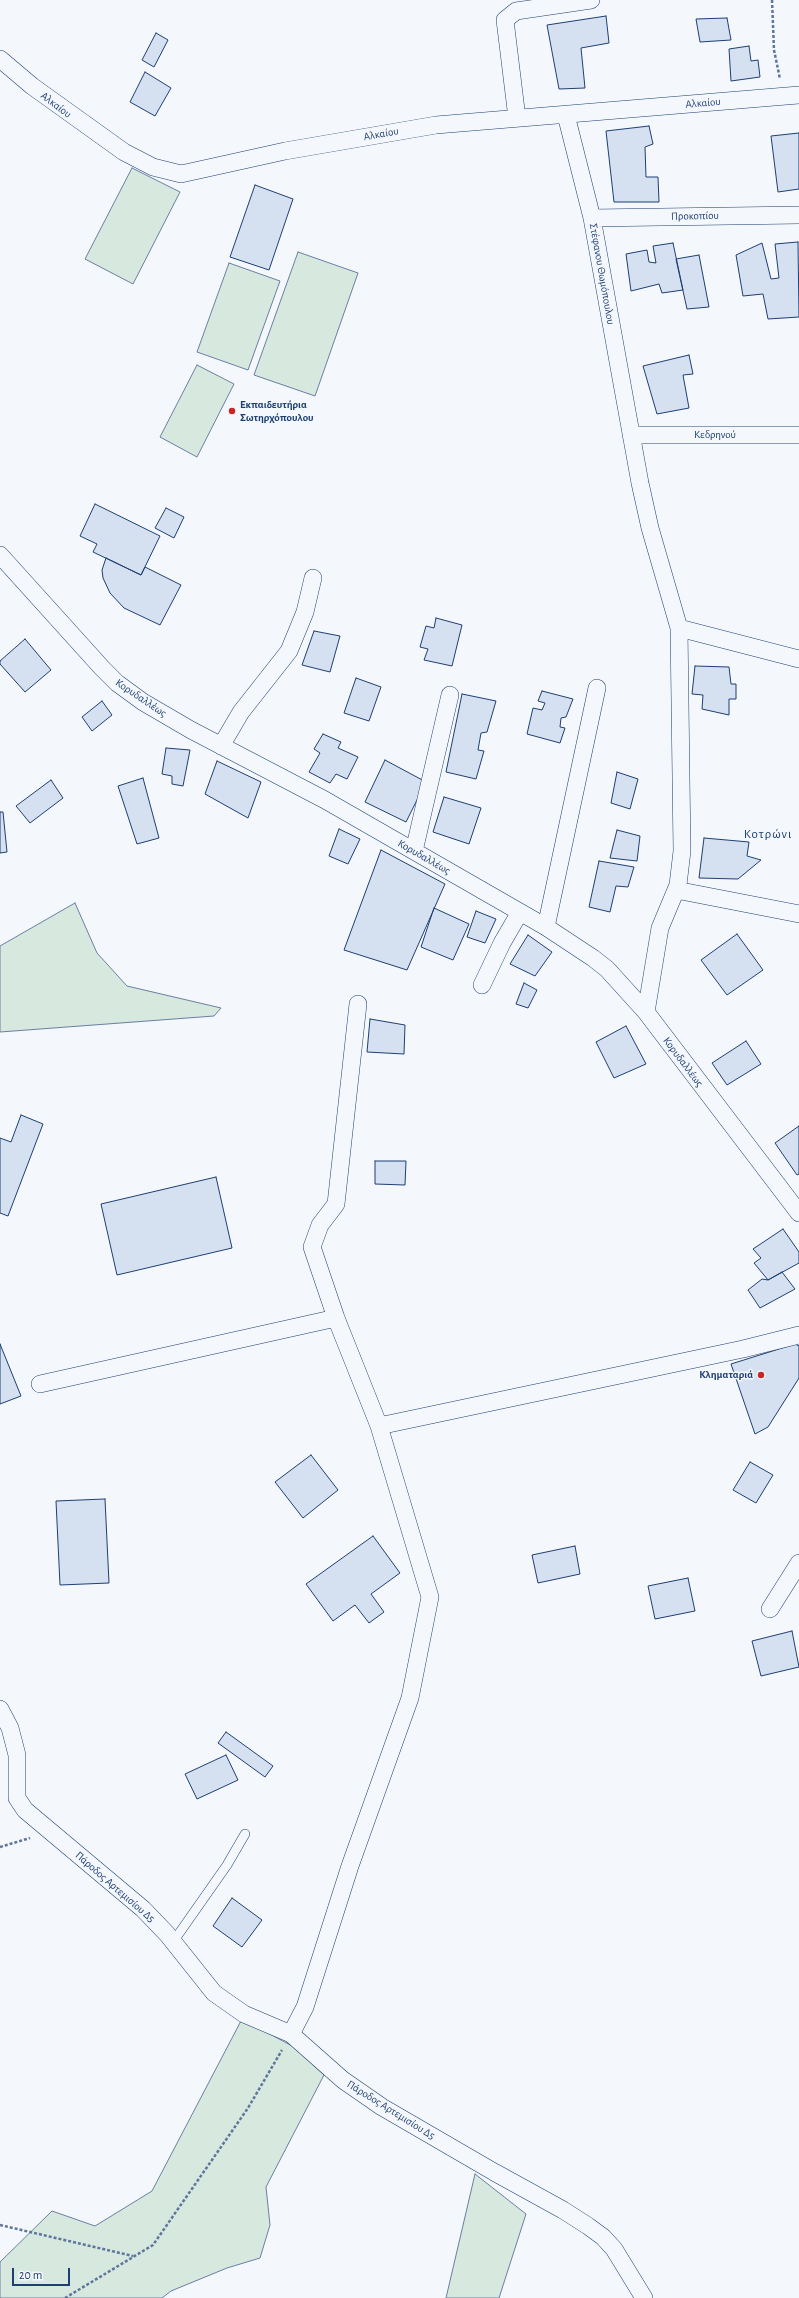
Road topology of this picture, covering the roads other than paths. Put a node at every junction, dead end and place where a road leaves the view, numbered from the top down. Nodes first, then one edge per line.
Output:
1 (591, 0) edge
2 (0, 59) edge
3 (792, 96) edge
4 (566, 115) junction
5 (517, 118) junction
6 (799, 215) edge
7 (592, 218) junction
8 (631, 435) junction
9 (799, 436) edge
10 (0, 555) edge
11 (313, 578) dead end
12 (679, 628) junction
13 (799, 659) edge
14 (597, 688) dead end
15 (450, 695) dead end
16 (221, 746) junction
17 (414, 851) junction
18 (676, 890) junction
19 (520, 912) junction
20 (799, 914) edge
21 (546, 927) junction
22 (482, 985) dead end
23 (358, 1004) dead end
24 (646, 1012) junction
25 (799, 1213) edge
26 (336, 1318) junction
27 (799, 1335) edge
28 (40, 1384) dead end
29 (379, 1426) junction
30 (799, 1563) edge
31 (770, 1609) dead end
32 (0, 1709) edge
33 (245, 1834) dead end
34 (173, 1942) junction
35 (291, 2034) junction
36 (644, 2298) edge

1 - 5 street
2 - 5 street, Αλκαίου
3 - 4 street, Αλκαίου
4 - 5 street, Αλκαίου
4 - 7 street, Στέφανου Θωμόπουλου
6 - 7 street, Προκοπίου
7 - 8 street, Στέφανου Θωμόπουλου
8 - 9 street, Κεδρηνού
8 - 12 street, Στέφανου Θωμόπουλου
10 - 16 street, Κορυδαλλέως
11 - 16 street
12 - 13 street
12 - 18 street, Στέφανου Θωμόπουλου
14 - 21 street
15 - 17 street
16 - 17 street, Κορυδαλλέως
17 - 19 street, Κορυδαλλέως
18 - 20 street
18 - 24 street, Στέφανου Θωμόπουλου
19 - 21 street, Κορυδαλλέως
19 - 22 street
21 - 24 street, Κορυδαλλέως
23 - 26 street
24 - 25 street, Κορυδαλλέως
26 - 28 street
26 - 29 street
27 - 29 street
29 - 35 street
30 - 31 street
32 - 34 street, Πάροδος Αρτεμισίου Δ5
33 - 34 lane
34 - 35 street, Πάροδος Αρτεμισίου Δ5
35 - 36 street, Πάροδος Αρτεμισίου Δ5

